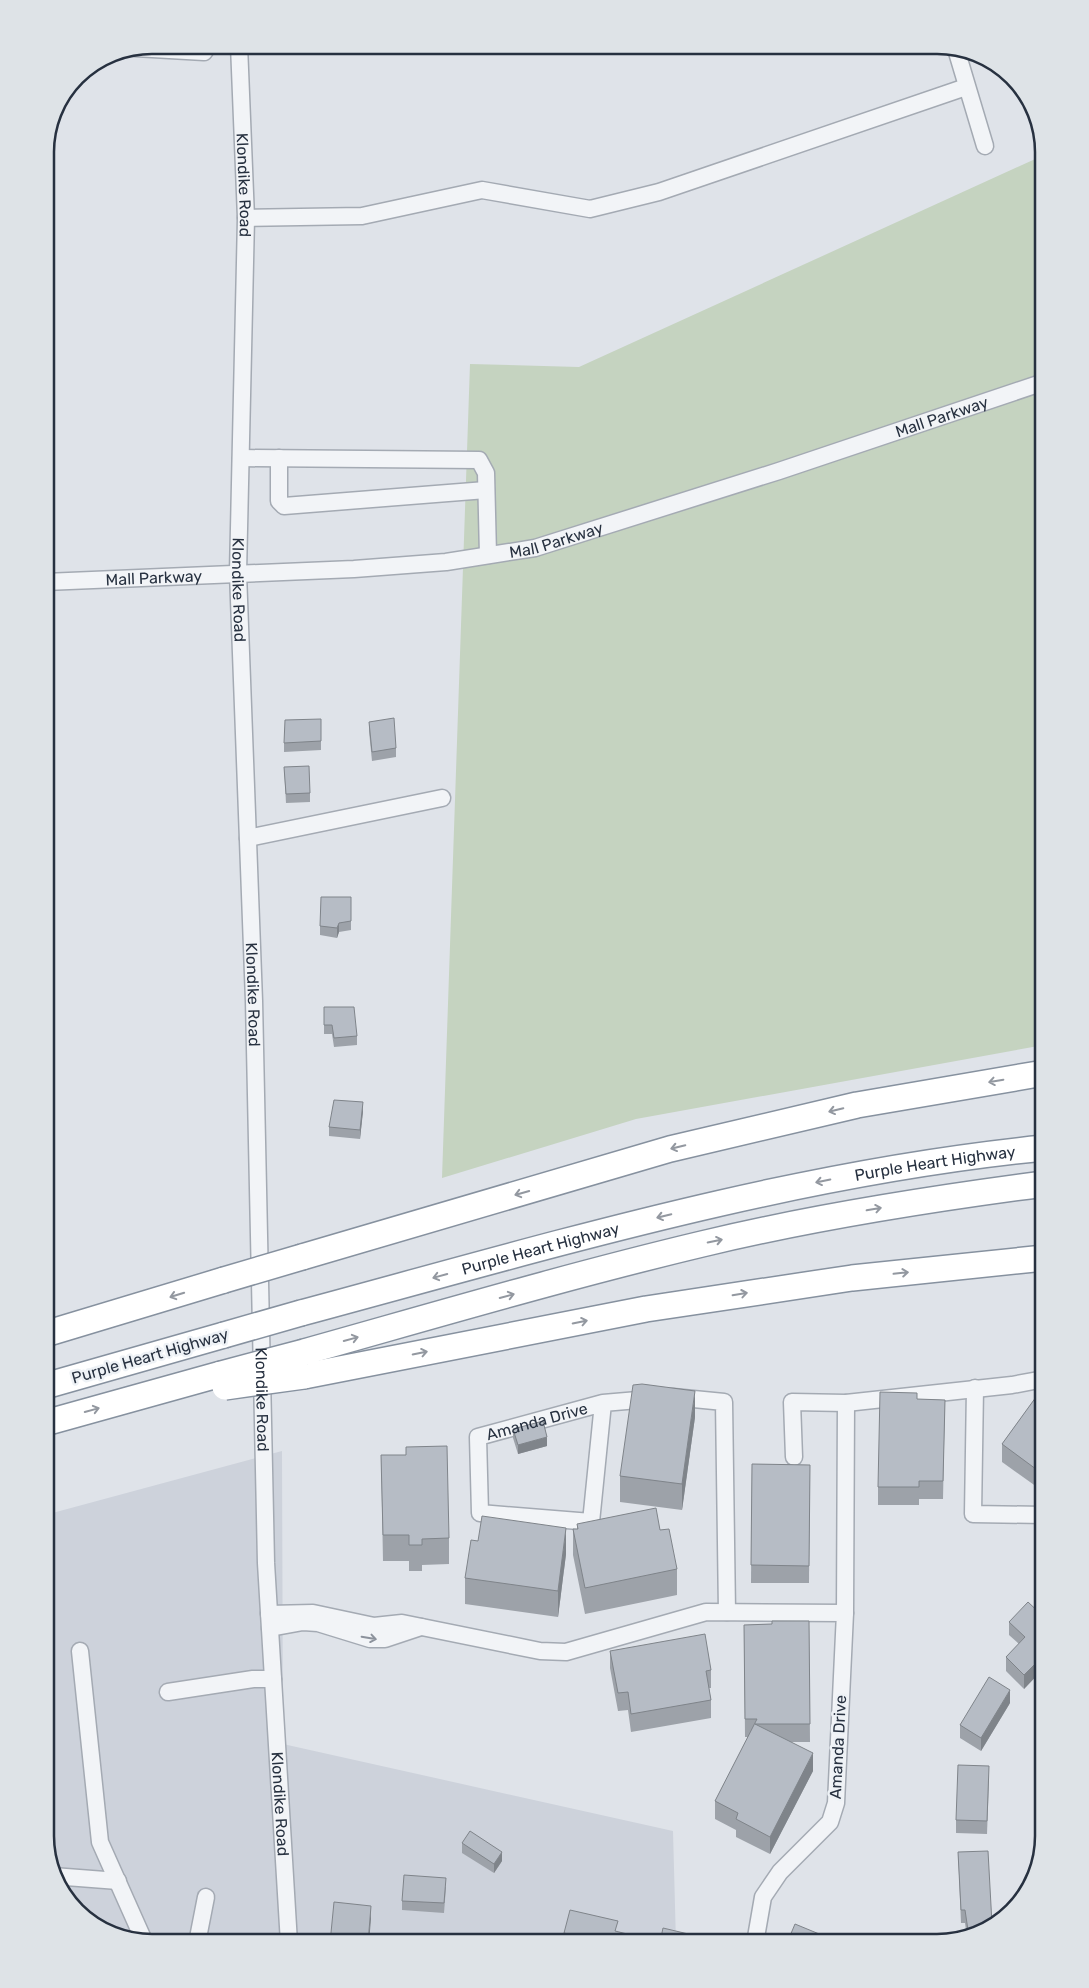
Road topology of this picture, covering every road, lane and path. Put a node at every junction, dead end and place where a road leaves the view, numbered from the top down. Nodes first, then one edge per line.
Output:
1 (240, 54) edge
2 (958, 56) edge
3 (966, 87) junction
4 (985, 146) dead end
5 (246, 218) junction
6 (1035, 385) edge
7 (241, 458) junction
8 (279, 458) junction
9 (486, 490) junction
10 (488, 555) junction
11 (238, 573) junction
12 (54, 582) edge
13 (442, 798) dead end
14 (248, 838) junction
15 (1035, 1075) edge
16 (1035, 1149) edge
17 (1035, 1185) edge
18 (1035, 1259) edge
19 (54, 1331) edge
20 (223, 1380) junction
21 (1035, 1380) edge
22 (54, 1383) edge
23 (975, 1388) junction
24 (602, 1402) junction
25 (846, 1403) junction
26 (54, 1420) edge
27 (794, 1457) dead end
28 (1035, 1515) edge
29 (727, 1612) junction
30 (845, 1613) junction
31 (270, 1621) junction
32 (80, 1651) dead end
33 (273, 1679) junction
34 (168, 1692) dead end
35 (62, 1877) edge
36 (118, 1881) junction
37 (206, 1897) dead end
38 (141, 1933) edge
39 (199, 1934) edge
40 (289, 1934) edge
41 (757, 1934) edge

1 - 5 street, Klondike Road
2 - 3 street
3 - 4 street
3 - 5 street
5 - 7 street, Klondike Road
6 - 10 street, Mall Parkway
7 - 8 street
7 - 11 street, Klondike Road
8 - 9 street
8 - 9 street
9 - 10 street
10 - 11 street, Mall Parkway
11 - 12 street, Mall Parkway
11 - 14 street, Klondike Road
13 - 14 street
14 - 31 street, Klondike Road
15 -> 19 highway, bridge
16 -> 22 highway, Purple Heart Highway, bridge
20 -> 17 highway, bridge
20 -> 18 highway, bridge
26 -> 20 highway
21 - 23 street
23 - 25 street
23 - 28 street
24 - 24 street, Amanda Drive
24 - 29 street, Amanda Drive
25 - 27 street
25 - 30 street, Amanda Drive
29 - 30 street
29 - 31 street
30 - 41 street, Amanda Drive
31 - 33 street, Klondike Road
32 - 36 street
33 - 34 street
33 - 40 street, Klondike Road
35 - 36 street
36 - 38 street
37 - 39 street

